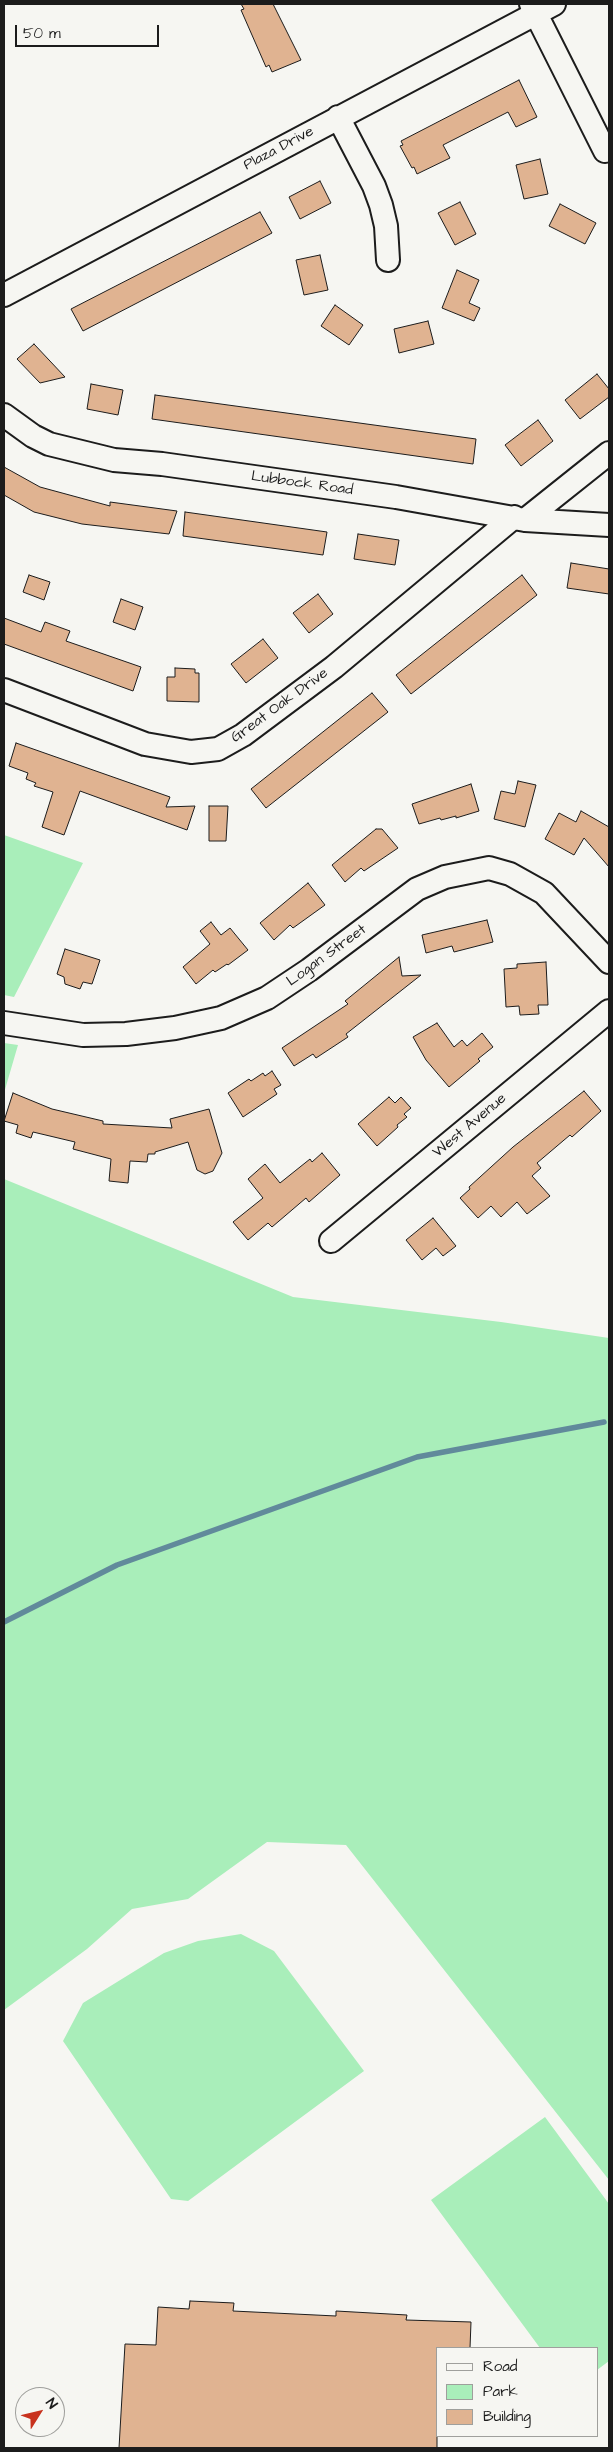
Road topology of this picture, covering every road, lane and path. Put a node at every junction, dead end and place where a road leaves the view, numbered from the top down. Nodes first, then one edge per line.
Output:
1 (541, 7) edge
2 (338, 117) junction
3 (605, 151) dead end
4 (388, 260) dead end
5 (4, 295) edge
6 (4, 415) edge
7 (609, 453) edge
8 (520, 519) junction
9 (609, 525) edge
10 (4, 690) edge
11 (609, 962) edge
12 (609, 1011) edge
13 (4, 1023) edge
14 (331, 1241) dead end

1 - 2 street, Plaza Drive
1 - 3 street
2 - 4 street
2 - 5 street, Plaza Drive
6 - 8 street, Lubbock Road
7 - 8 street, Great Oak Drive
8 - 9 street, Lubbock Road
8 - 10 street, Great Oak Drive
11 - 13 street, Logan Street
12 - 14 street, West Avenue

